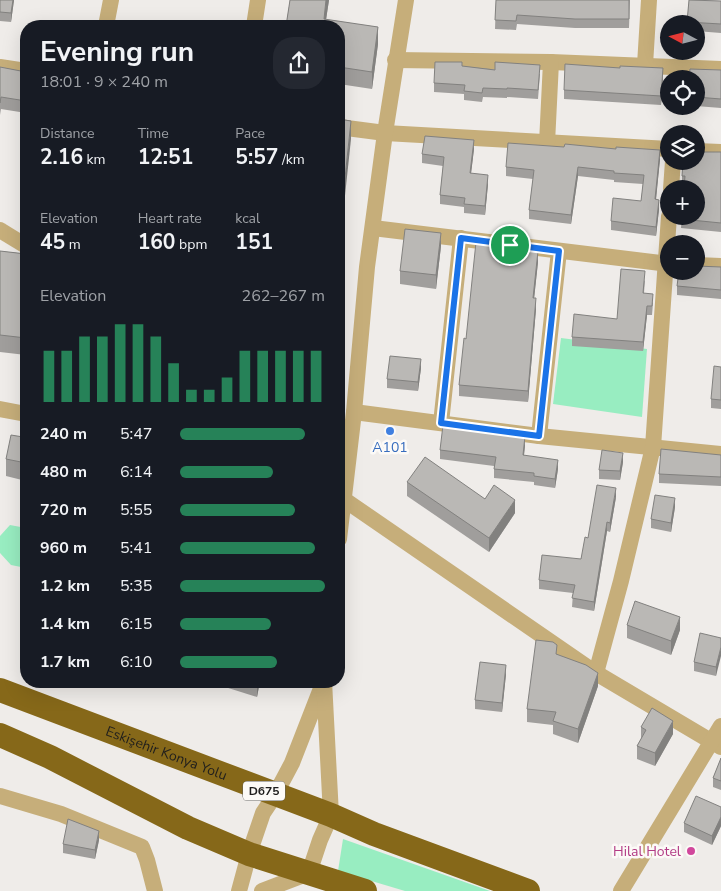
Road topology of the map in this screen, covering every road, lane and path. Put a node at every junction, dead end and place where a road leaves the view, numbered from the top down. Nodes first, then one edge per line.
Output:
1 (110, 0) edge
2 (258, 0) edge
3 (406, 0) edge
4 (649, 0) edge
5 (107, 20) edge
6 (255, 20) edge
7 (395, 60) junction
8 (551, 62) junction
9 (645, 65) junction
10 (0, 67) edge
11 (721, 69) edge
12 (20, 70) edge
13 (345, 128) edge
14 (385, 133) junction
15 (548, 143) junction
16 (660, 149) edge
17 (705, 151) edge
18 (721, 152) edge
19 (373, 228) junction
20 (0, 230) edge
21 (461, 238) junction
22 (20, 242) edge
23 (559, 251) junction
24 (660, 262) edge
25 (705, 265) edge
26 (721, 266) edge
27 (666, 280) edge
28 (0, 409) edge
29 (354, 412) junction
30 (20, 413) edge
31 (441, 423) junction
32 (539, 436) junction
33 (653, 447) junction
34 (721, 454) edge
35 (345, 472) edge
36 (345, 501) edge
37 (596, 673) junction
38 (322, 688) edge
39 (324, 688) edge
40 (0, 690) edge
41 (721, 726) edge
42 (0, 735) edge
43 (716, 745) edge
44 (275, 795) junction
45 (0, 796) edge
46 (331, 815) junction
47 (249, 854) junction
48 (309, 873) junction
49 (154, 891) edge
50 (239, 891) edge
51 (262, 891) edge
52 (365, 891) edge
53 (528, 891) edge
54 (621, 891) edge

1 - 5 street
2 - 6 street
3 - 7 street
4 - 9 street
7 - 8 street
7 - 14 street
8 - 9 street
8 - 15 street
9 - 11 street
10 - 12 street
13 - 14 street
14 - 15 street
14 - 19 street
15 - 16 street
17 - 18 street
19 - 21 street
19 - 29 street
20 - 22 street
21 - 23 street
21 - 31 street
23 - 24 street
23 - 32 street
25 - 26 street
27 - 33 street
28 - 30 street
29 - 31 street
29 - 35 street
31 - 32 street
32 - 33 street
33 - 34 street
33 - 37 street
36 - 37 street
37 - 43 street
38 - 44 street
39 - 46 street
40 - 44 highway, Eskişehir Konya Yolu / D675
41 - 43 street
42 - 47 highway
43 - 54 street
44 - 46 highway, Eskişehir Konya Yolu / D675
44 - 47 street
45 - 49 street
46 - 48 street
46 - 53 highway, Eskişehir Konya Yolu / D675
47 - 48 highway
47 - 50 street
48 - 51 street
48 - 52 highway

